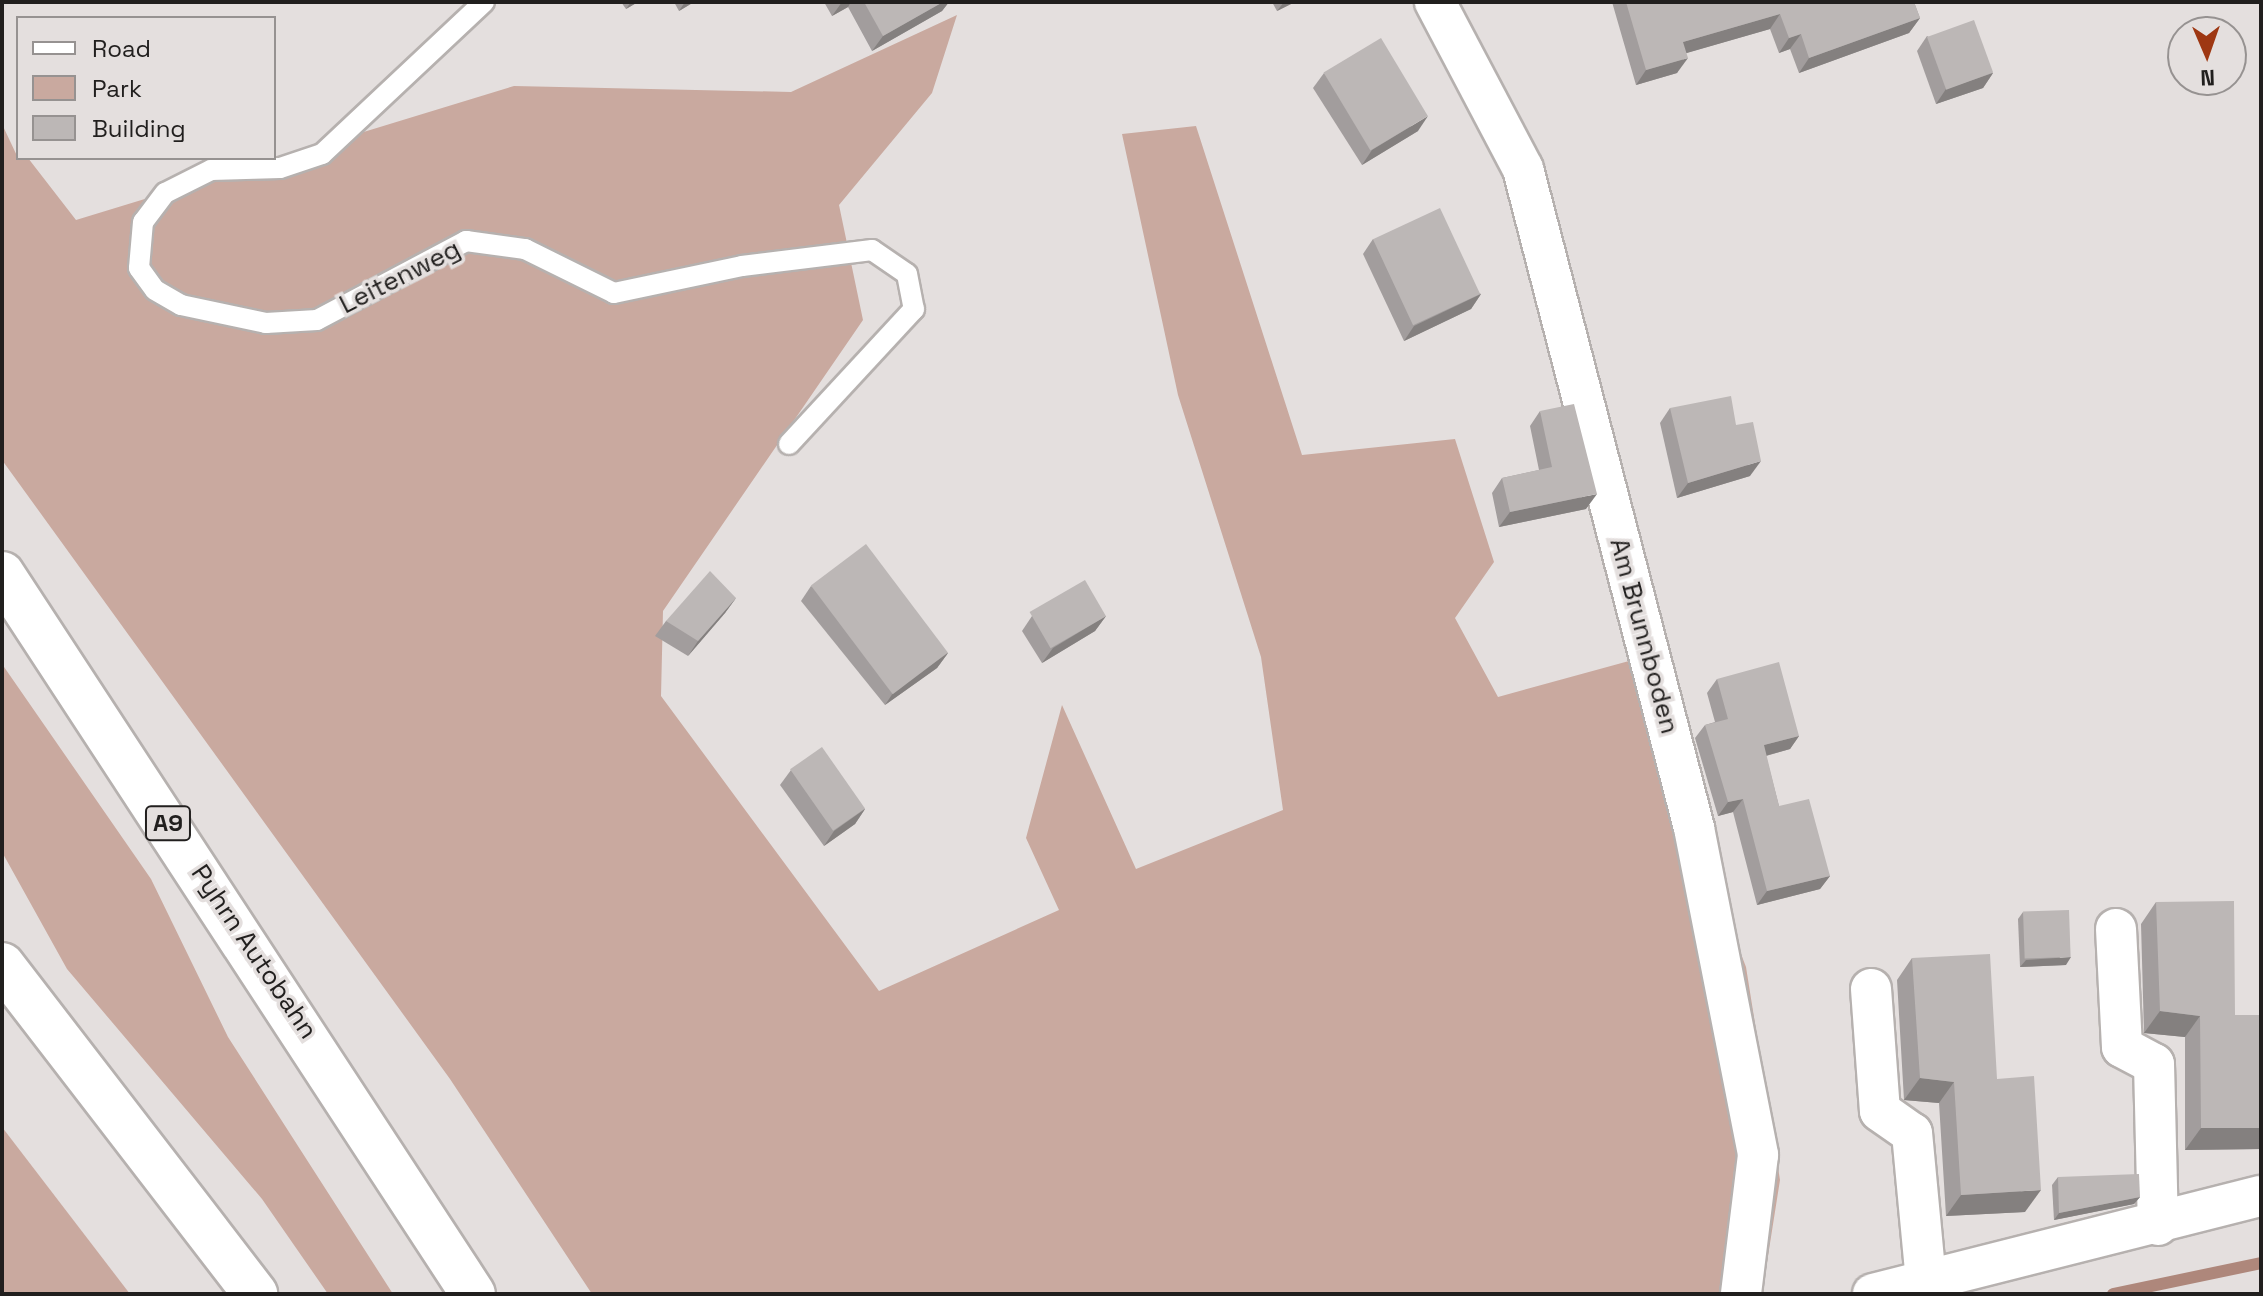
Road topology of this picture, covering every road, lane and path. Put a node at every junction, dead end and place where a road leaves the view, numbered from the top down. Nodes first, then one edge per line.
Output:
1 (484, 2) edge
2 (1435, 2) edge
3 (789, 444) dead end
4 (2, 574) edge
5 (2116, 929) dead end
6 (2, 965) edge
7 (1871, 989) dead end
8 (2261, 1196) edge
9 (2158, 1225) junction
10 (1926, 1282) junction
11 (255, 1294) edge
12 (473, 1294) edge
13 (1741, 1294) edge
14 (1873, 1294) edge

1 - 3 lane, Leitenweg
2 - 13 street, Am Brunnboden
4 - 12 highway, Pyhrn Autobahn / A9
5 - 9 street
6 - 11 highway
7 - 10 street
8 - 9 street
9 - 10 street
10 - 14 street

